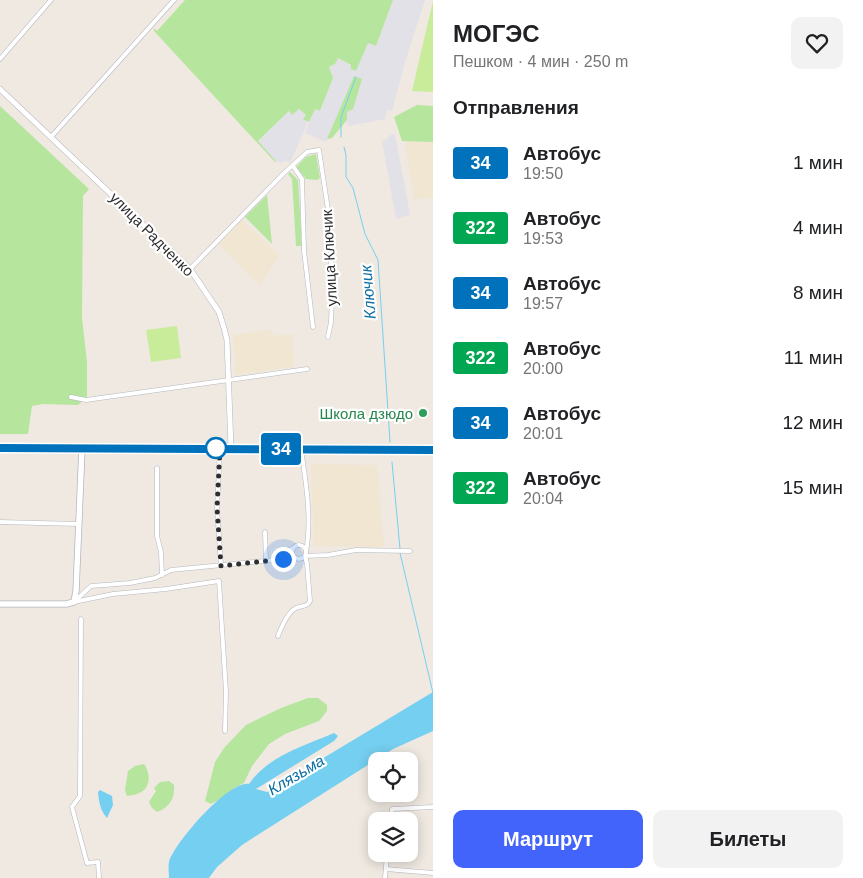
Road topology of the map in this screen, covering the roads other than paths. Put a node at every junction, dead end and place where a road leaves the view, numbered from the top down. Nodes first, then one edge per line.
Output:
1 (51, 0) edge
2 (174, 0) edge
3 (0, 59) edge
4 (0, 89) edge
5 (50, 138) junction
6 (293, 166) junction
7 (190, 269) junction
8 (313, 327) dead end
9 (328, 337) dead end
10 (307, 369) dead end
11 (229, 380) junction
12 (71, 397) dead end
13 (0, 448) edge
14 (82, 448) junction
15 (220, 448) junction
16 (231, 448) junction
17 (301, 449) junction
18 (433, 450) edge
19 (157, 468) dead end
20 (0, 522) edge
21 (79, 524) junction
22 (265, 532) dead end
23 (308, 539) junction
24 (301, 545) junction
25 (294, 548) junction
26 (410, 551) dead end
27 (305, 554) junction
28 (296, 558) junction
29 (269, 561) junction
30 (221, 566) junction
31 (162, 575) junction
32 (74, 602) junction
33 (0, 604) edge
34 (81, 618) dead end
35 (278, 636) dead end
36 (225, 731) dead end
37 (433, 807) edge
38 (392, 812) edge
39 (386, 862) edge
40 (386, 869) junction
41 (433, 873) edge
42 (100, 878) edge
43 (385, 878) edge

1 - 3 street
2 - 5 street
4 - 5 street, улица Радченко
5 - 7 street, улица Радченко
6 - 7 street, улица Ключик
6 - 8 street, улица Ключик
6 - 9 street, улица Ключик
7 - 11 street, улица Радченко
10 - 11 street
11 - 12 street
11 - 16 street, улица Радченко
13 - 14 main road
14 - 15 main road
14 - 21 main road
15 - 16 main road
15 - 30 street
16 - 17 main road
17 - 18 main road
17 - 23 street
19 - 31 street
20 - 21 street
21 - 32 main road
22 - 29 street
23 - 24 street
23 - 27 street
24 - 25 street
24 - 27 street
25 - 28 street
25 - 29 street
26 - 27 street
27 - 28 street
27 - 35 street
28 - 29 street
29 - 30 street
30 - 31 street
31 - 32 street
32 - 33 main road
32 - 36 street
34 - 42 street
37 - 38 street
39 - 40 street
40 - 41 street
40 - 43 street

